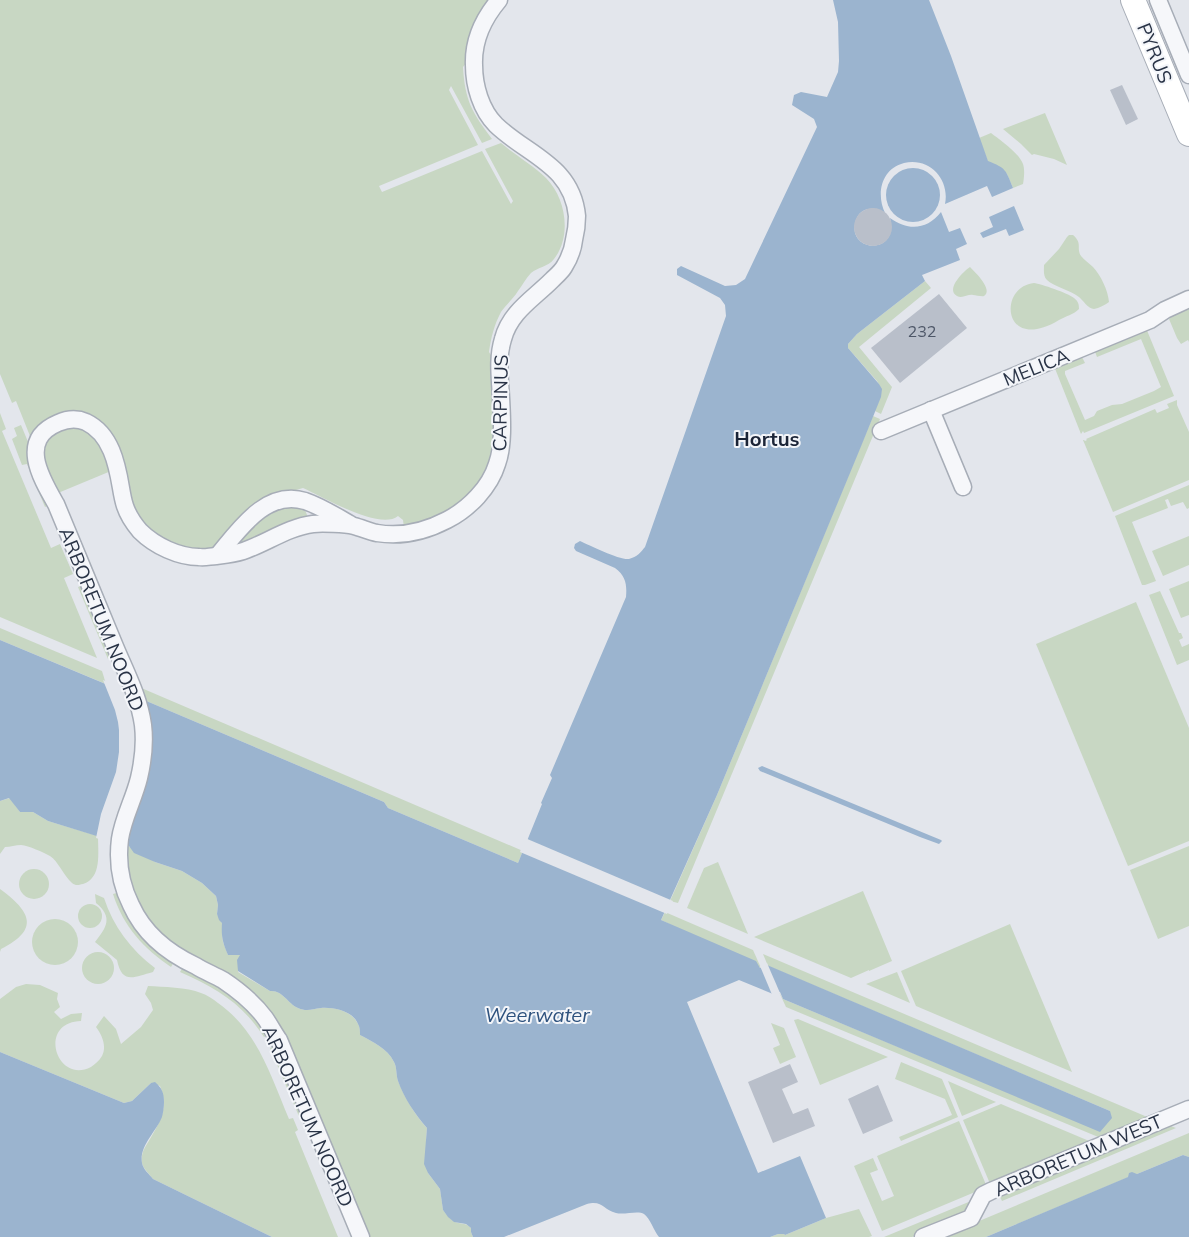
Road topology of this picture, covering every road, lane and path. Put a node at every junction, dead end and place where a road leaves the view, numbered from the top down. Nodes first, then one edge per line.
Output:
1 (499, 0) edge
2 (1133, 0) edge
3 (1158, 0) edge
4 (1189, 75) edge
5 (1189, 134) edge
6 (1189, 300) edge
7 (931, 410) junction
8 (881, 431) dead end
9 (36, 455) joint
10 (963, 487) dead end
11 (352, 526) junction
12 (218, 555) junction
13 (1189, 1109) edge
14 (360, 1237) edge
15 (923, 1237) edge

1 - 11 street, CARPINUS
2 - 5 street, PYRUS
3 - 4 street, PYRUS
6 - 7 street, MELICA
7 - 8 street, MELICA
7 - 10 street
9 - 12 street, CARPINUS
9 - 14 street, ARBORETUM NOORD
11 - 12 street, CARPINUS
11 - 12 street, CARPINUS
13 - 15 street, ARBORETUM WEST

